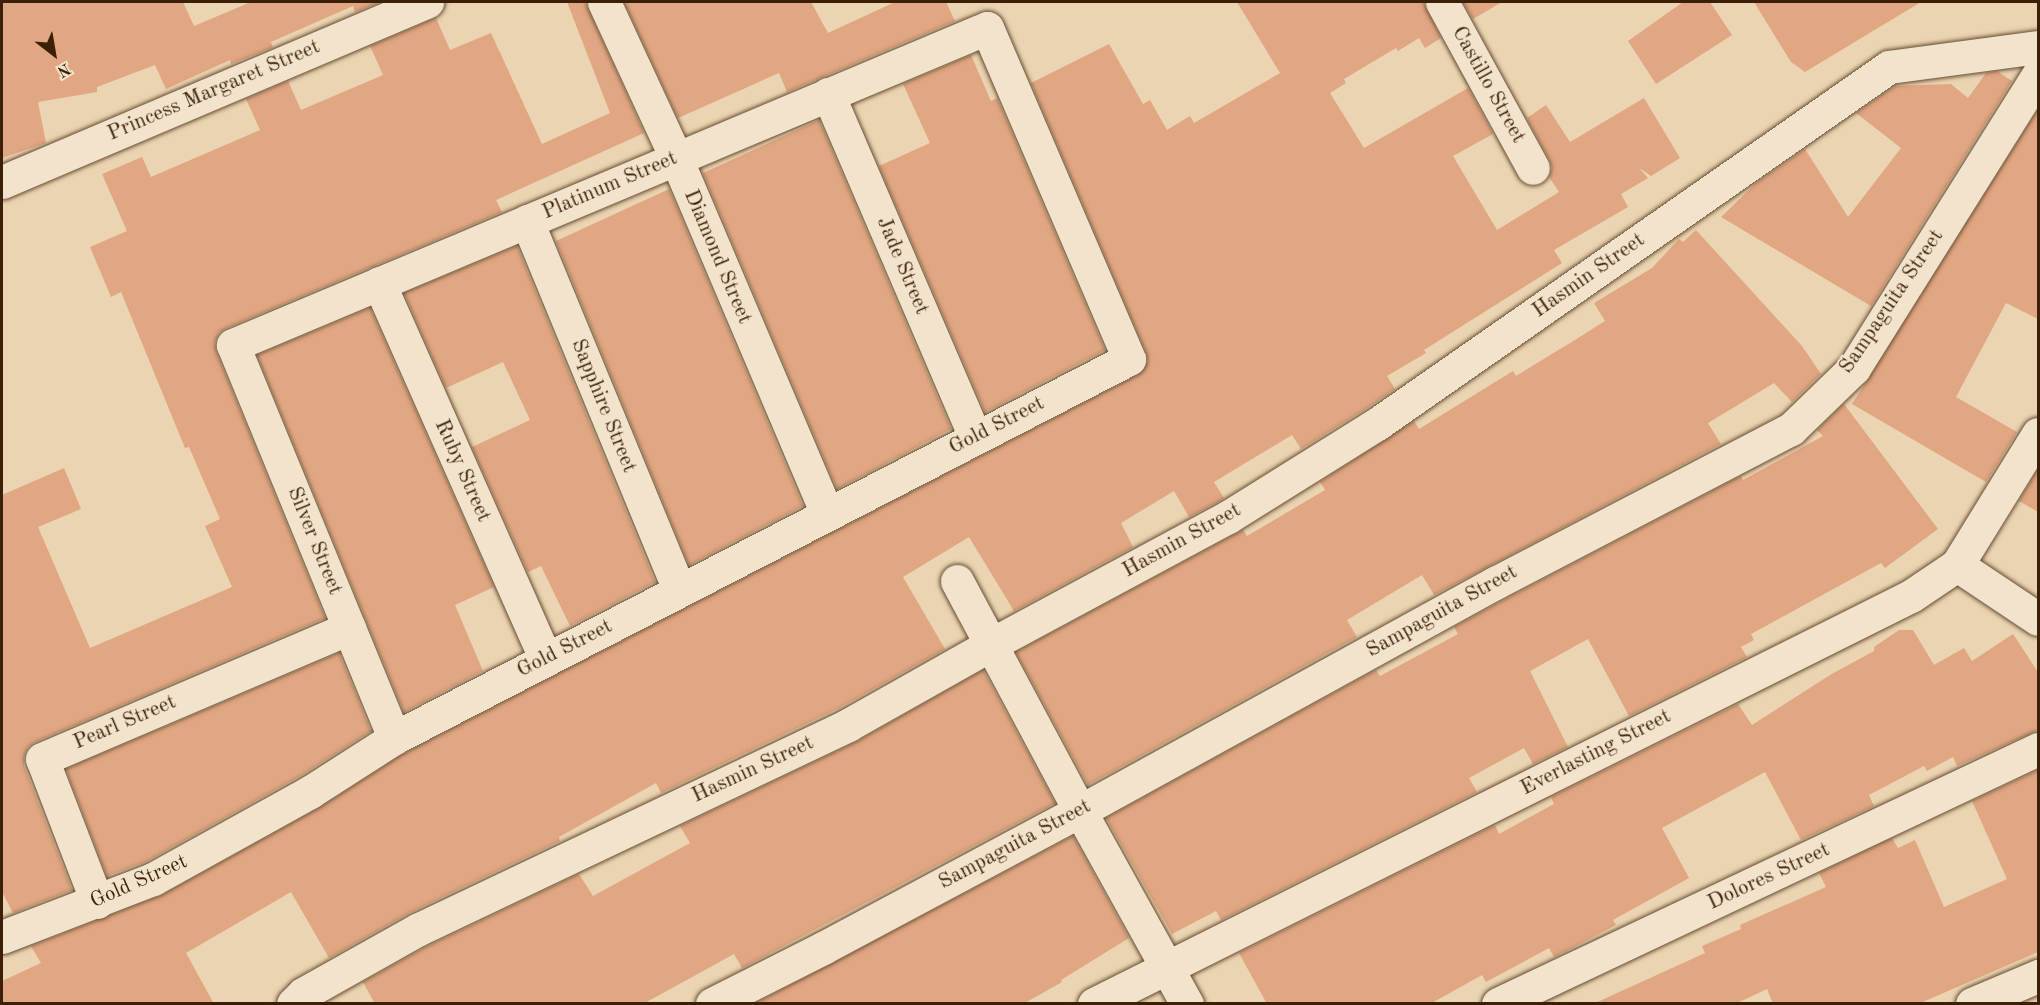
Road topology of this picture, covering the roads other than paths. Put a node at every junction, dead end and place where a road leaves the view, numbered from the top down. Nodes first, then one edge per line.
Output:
1 (427, 2) edge
2 (604, 2) edge
3 (1442, 2) edge
4 (2038, 47) edge
5 (2038, 75) edge
6 (828, 94) junction
7 (675, 159) junction
8 (1533, 168) dead end
9 (2, 182) edge
10 (527, 221) junction
11 (379, 283) junction
12 (233, 345) joint
13 (1129, 359) joint
14 (2038, 434) edge
15 (975, 437) junction
16 (827, 514) junction
17 (1957, 565) junction
18 (957, 581) dead end
19 (679, 590) junction
20 (2038, 619) edge
21 (349, 628) junction
22 (990, 645) junction
23 (546, 659) junction
24 (394, 738) junction
25 (2038, 749) edge
26 (1080, 811) junction
27 (97, 902) junction
28 (2, 937) edge
29 (1167, 968) junction
30 (2038, 976) edge
31 (293, 1004) edge
32 (712, 1004) edge
33 (1094, 1004) edge
34 (1187, 1004) edge
35 (1498, 1004) edge
36 (1972, 1004) edge

1 - 9 street, Princess Margaret Street
2 - 7 street, Diamond Street
3 - 8 street, Castillo Street
4 - 22 street, Hasmin Street
5 - 26 street, Sampaguita Street
6 - 7 street, Platinum Street
6 - 13 street, Platinum Street
6 - 15 street, Jade Street
7 - 10 street, Platinum Street
7 - 16 street, Diamond Street
10 - 11 street, Platinum Street
10 - 19 street, Sapphire Street
11 - 12 street, Platinum Street
11 - 23 street, Ruby Street
12 - 21 street, Silver Street
13 - 15 street, Gold Street
14 - 17 street, Everlasting Street
15 - 16 street, Gold Street
16 - 19 street, Gold Street
17 - 20 street
17 - 29 street, Everlasting Street
18 - 22 street
19 - 23 street, Gold Street
21 - 24 street, Silver Street
21 - 27 street, Pearl Street
22 - 26 street
22 - 31 street, Hasmin Street
23 - 24 street, Gold Street
24 - 27 street, Gold Street
25 - 35 street, Dolores Street
26 - 29 street
26 - 32 street, Sampaguita Street
27 - 28 street, Gold Street
29 - 33 street, Everlasting Street
29 - 34 street
30 - 36 street

